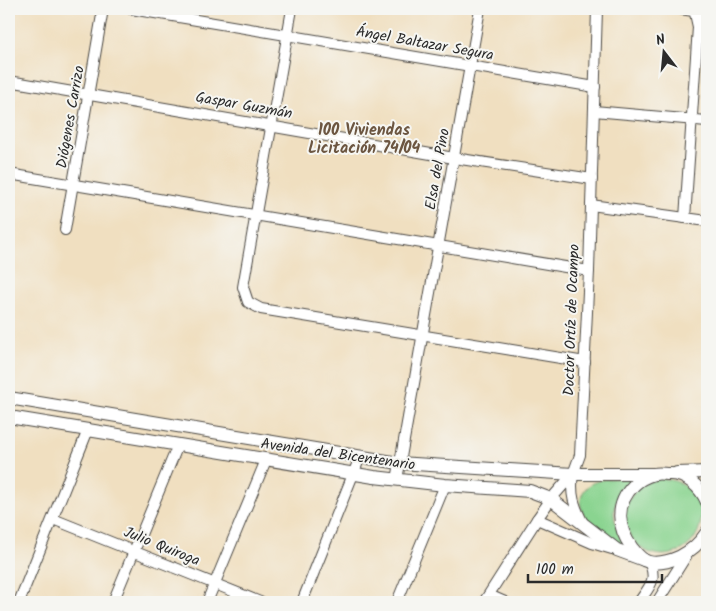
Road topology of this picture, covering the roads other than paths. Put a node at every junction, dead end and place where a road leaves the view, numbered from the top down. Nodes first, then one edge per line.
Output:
1 (103, 9) edge
2 (131, 9) edge
3 (292, 9) edge
4 (480, 9) edge
5 (597, 9) edge
6 (680, 9) edge
7 (694, 10) edge
8 (707, 14) edge
9 (287, 34) junction
10 (470, 66) junction
11 (9, 81) edge
12 (594, 88) junction
13 (89, 94) junction
14 (594, 111) junction
15 (691, 119) junction
16 (707, 121) edge
17 (271, 125) junction
18 (454, 158) junction
19 (9, 174) edge
20 (592, 180) junction
21 (73, 185) junction
22 (591, 205) junction
23 (256, 216) junction
24 (685, 218) junction
25 (707, 222) edge
26 (66, 230) dead end
27 (439, 246) junction
28 (589, 271) junction
29 (424, 335) junction
30 (585, 362) junction
31 (9, 398) edge
32 (9, 417) edge
33 (88, 430) junction
34 (178, 444) junction
35 (360, 457) junction
36 (266, 460) junction
37 (399, 463) junction
38 (707, 472) edge
39 (354, 474) junction
40 (573, 474) junction
41 (655, 474) junction
42 (674, 474) junction
43 (397, 480) junction
44 (445, 485) junction
45 (551, 499) junction
46 (707, 502) edge
47 (53, 519) junction
48 (536, 519) junction
49 (584, 524) junction
50 (707, 532) edge
51 (697, 547) edge
52 (617, 550) junction
53 (134, 551) junction
54 (646, 561) junction
55 (215, 584) junction
56 (486, 599) edge
57 (19, 602) edge
58 (113, 602) edge
59 (208, 602) edge
60 (260, 602) edge
61 (302, 602) edge
62 (397, 602) edge
63 (505, 602) edge
64 (639, 602) edge
65 (657, 602) edge

1 - 13 street, Diógenes Carrizo
2 - 9 street, Ángel Baltazar Segura
3 - 9 street
4 - 10 street, Elsa del Pino
5 - 12 street, Doctor Ortíz de Ocampo
6 - 7 street
7 - 8 street
7 - 15 street
9 - 10 street, Ángel Baltazar Segura
9 - 17 street
10 - 12 street, Ángel Baltazar Segura
10 - 18 street, Elsa del Pino
11 - 13 street, Gaspar Guzmán
12 - 14 street, Doctor Ortíz de Ocampo
13 - 17 street, Gaspar Guzmán
13 - 21 street, Diógenes Carrizo
14 - 15 street
14 - 20 street, Doctor Ortíz de Ocampo
15 - 16 street
15 - 24 street
17 - 18 street, Gaspar Guzmán
17 - 23 street
18 - 20 street, Gaspar Guzmán
18 - 27 street, Elsa del Pino
19 - 21 street
20 - 22 street, Doctor Ortíz de Ocampo
21 - 23 street
21 - 26 street, Diógenes Carrizo
22 - 24 street
22 - 28 street, Doctor Ortíz de Ocampo
23 - 27 street
23 - 29 street
24 - 25 street
27 - 28 street
27 - 29 street, Elsa del Pino
28 - 30 street, Doctor Ortíz de Ocampo
29 - 30 street
29 - 37 street, Elsa del Pino
30 - 40 street, Doctor Ortíz de Ocampo
31 - 35 main road, Avenida del Bicentenario
32 - 33 main road, Avenida del Bicentenario
33 - 34 main road, Avenida del Bicentenario
33 - 47 street
34 - 36 main road, Avenida del Bicentenario
34 - 53 street
35 - 37 main road, Avenida del Bicentenario
35 - 39 street
36 - 39 main road, Avenida del Bicentenario
36 - 55 street
37 - 40 main road, Avenida del Bicentenario
37 - 43 street, Elsa del Pino
38 - 42 main road, Avenida del Bicentenario
39 - 43 main road, Avenida del Bicentenario
39 - 61 street
40 - 41 main road, Avenida del Bicentenario
40 - 45 street, Doctor Ortíz de Ocampo
40 - 49 street
41 - 42 main road, Avenida del Bicentenario
41 - 54 main road
42 - 46 main road
43 - 44 main road, Avenida del Bicentenario
44 - 45 main road, Avenida del Bicentenario
44 - 62 street
45 - 48 street, Doctor Ortíz de Ocampo
45 - 49 main road, Avenida del Bicentenario
47 - 53 street, Julio Quiroga
47 - 57 street
48 - 52 street
48 - 56 street, Doctor Ortíz de Ocampo
49 - 52 main road, Avenida del Bicentenario
50 - 51 main road
51 - 54 main road
51 - 65 street
52 - 54 main road, Avenida del Bicentenario
53 - 55 street, Julio Quiroga
53 - 58 street
54 - 64 street
55 - 59 street
55 - 60 street, Julio Quiroga
56 - 63 street

